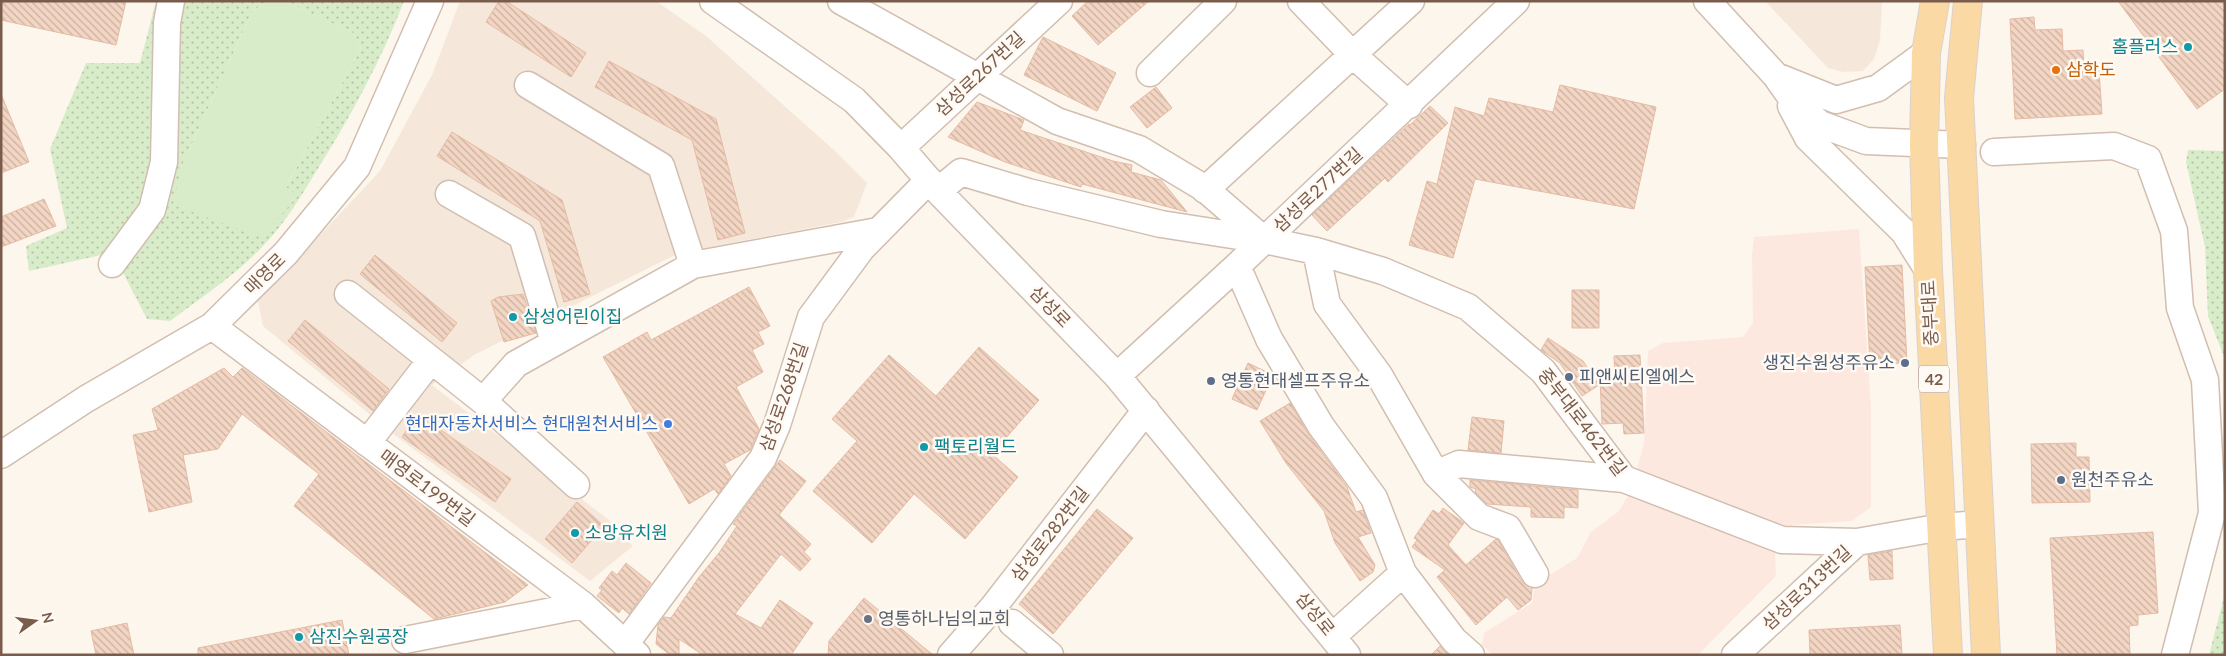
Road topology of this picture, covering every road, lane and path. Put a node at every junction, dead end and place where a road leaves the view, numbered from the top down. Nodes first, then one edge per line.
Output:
1 (171, 1) edge
2 (430, 1) edge
3 (713, 1) edge
4 (841, 1) edge
5 (1058, 1) edge
6 (1223, 1) edge
7 (1301, 1) edge
8 (1411, 1) edge
9 (1516, 1) edge
10 (1707, 1) edge
11 (1935, 1) edge
12 (1968, 1) edge
13 (1926, 53) junction
14 (1353, 55) junction
15 (1150, 73) dead end
16 (1776, 76) junction
17 (976, 77) junction
18 (528, 85) dead end
19 (1409, 105) junction
20 (1960, 114) junction
21 (1924, 144) junction
22 (1962, 145) junction
23 (901, 148) junction
24 (1994, 152) junction
25 (1963, 184) junction
26 (934, 186) junction
27 (1205, 190) junction
28 (449, 194) dead end
29 (1927, 227) junction
30 (878, 231) junction
31 (1264, 240) junction
32 (1316, 251) junction
33 (112, 264) dead end
34 (693, 265) junction
35 (1237, 266) junction
36 (1928, 270) junction
37 (348, 294) dead end
38 (212, 326) junction
39 (554, 342) junction
40 (1971, 343) junction
41 (431, 360) junction
42 (1117, 376) junction
43 (483, 401) junction
44 (1146, 410) junction
45 (367, 443) junction
46 (1, 456) edge
47 (1436, 474) junction
48 (1624, 479) junction
49 (576, 485) dead end
50 (1979, 524) junction
51 (1942, 527) junction
52 (1857, 542) junction
53 (1403, 573) junction
54 (1535, 574) dead end
55 (583, 605) junction
56 (1012, 623) dead end
57 (405, 640) dead end
58 (1340, 645) edge
59 (631, 649) edge
60 (951, 655) edge
61 (1050, 655) edge
62 (1471, 655) edge
63 (1735, 655) edge
64 (1948, 655) edge
65 (1986, 655) edge
66 (2175, 655) edge

1 - 33 street
2 - 38 street, 매영로
3 - 23 street, 삼성로
4 - 17 street
5 - 17 street, 삼성로267번길
6 - 15 street
7 - 14 street
8 - 14 street
9 - 19 street, 삼성로277번길
10 - 16 street
11 - 13 main road, 중부대로 / 42
12 - 20 main road, 42
13 - 16 street
13 - 21 main road, 중부대로 / 42
14 - 19 street
14 - 27 street
16 - 21 street
16 - 36 street
17 - 23 street, 삼성로267번길
17 - 27 street
18 - 34 street
19 - 31 street, 삼성로277번길
20 - 22 main road, 42
20 - 24 street
21 - 22 street
21 - 29 main road, 중부대로 / 42
22 - 25 main road, 42
23 - 26 street, 삼성로
24 - 25 street
24 - 66 street
25 - 40 main road, 42
26 - 30 street, 삼성로268번길
26 - 31 street, 삼성로268번길
26 - 42 street, 삼성로
27 - 31 street
28 - 39 street
29 - 36 main road, 중부대로 / 42
29 - 40 main road
30 - 34 street
30 - 59 street, 삼성로268번길
31 - 32 street, 중부대로462번길
31 - 35 street, 삼성로277번길
32 - 47 street
32 - 48 street, 중부대로462번길
34 - 39 street
35 - 42 street, 삼성로277번길
35 - 53 street
36 - 51 main road, 중부대로 / 42
37 - 41 street
38 - 45 street, 매영로199번길
38 - 46 street, 매영로
39 - 43 street
40 - 50 main road, 42
41 - 43 street
41 - 45 street
42 - 44 street, 삼성로
43 - 49 street
44 - 58 street, 삼성로
44 - 60 street, 삼성로282번길
45 - 55 street, 매영로199번길
47 - 48 street
47 - 54 street
48 - 52 street, 중부대로462번길
50 - 51 street, 중부대로462번길
50 - 65 main road, 42
51 - 52 street, 중부대로462번길
51 - 64 main road, 중부대로 / 42
52 - 63 street, 삼성로313번길
53 - 58 street
53 - 62 street
55 - 57 street
55 - 59 street, 매영로199번길
56 - 61 street

